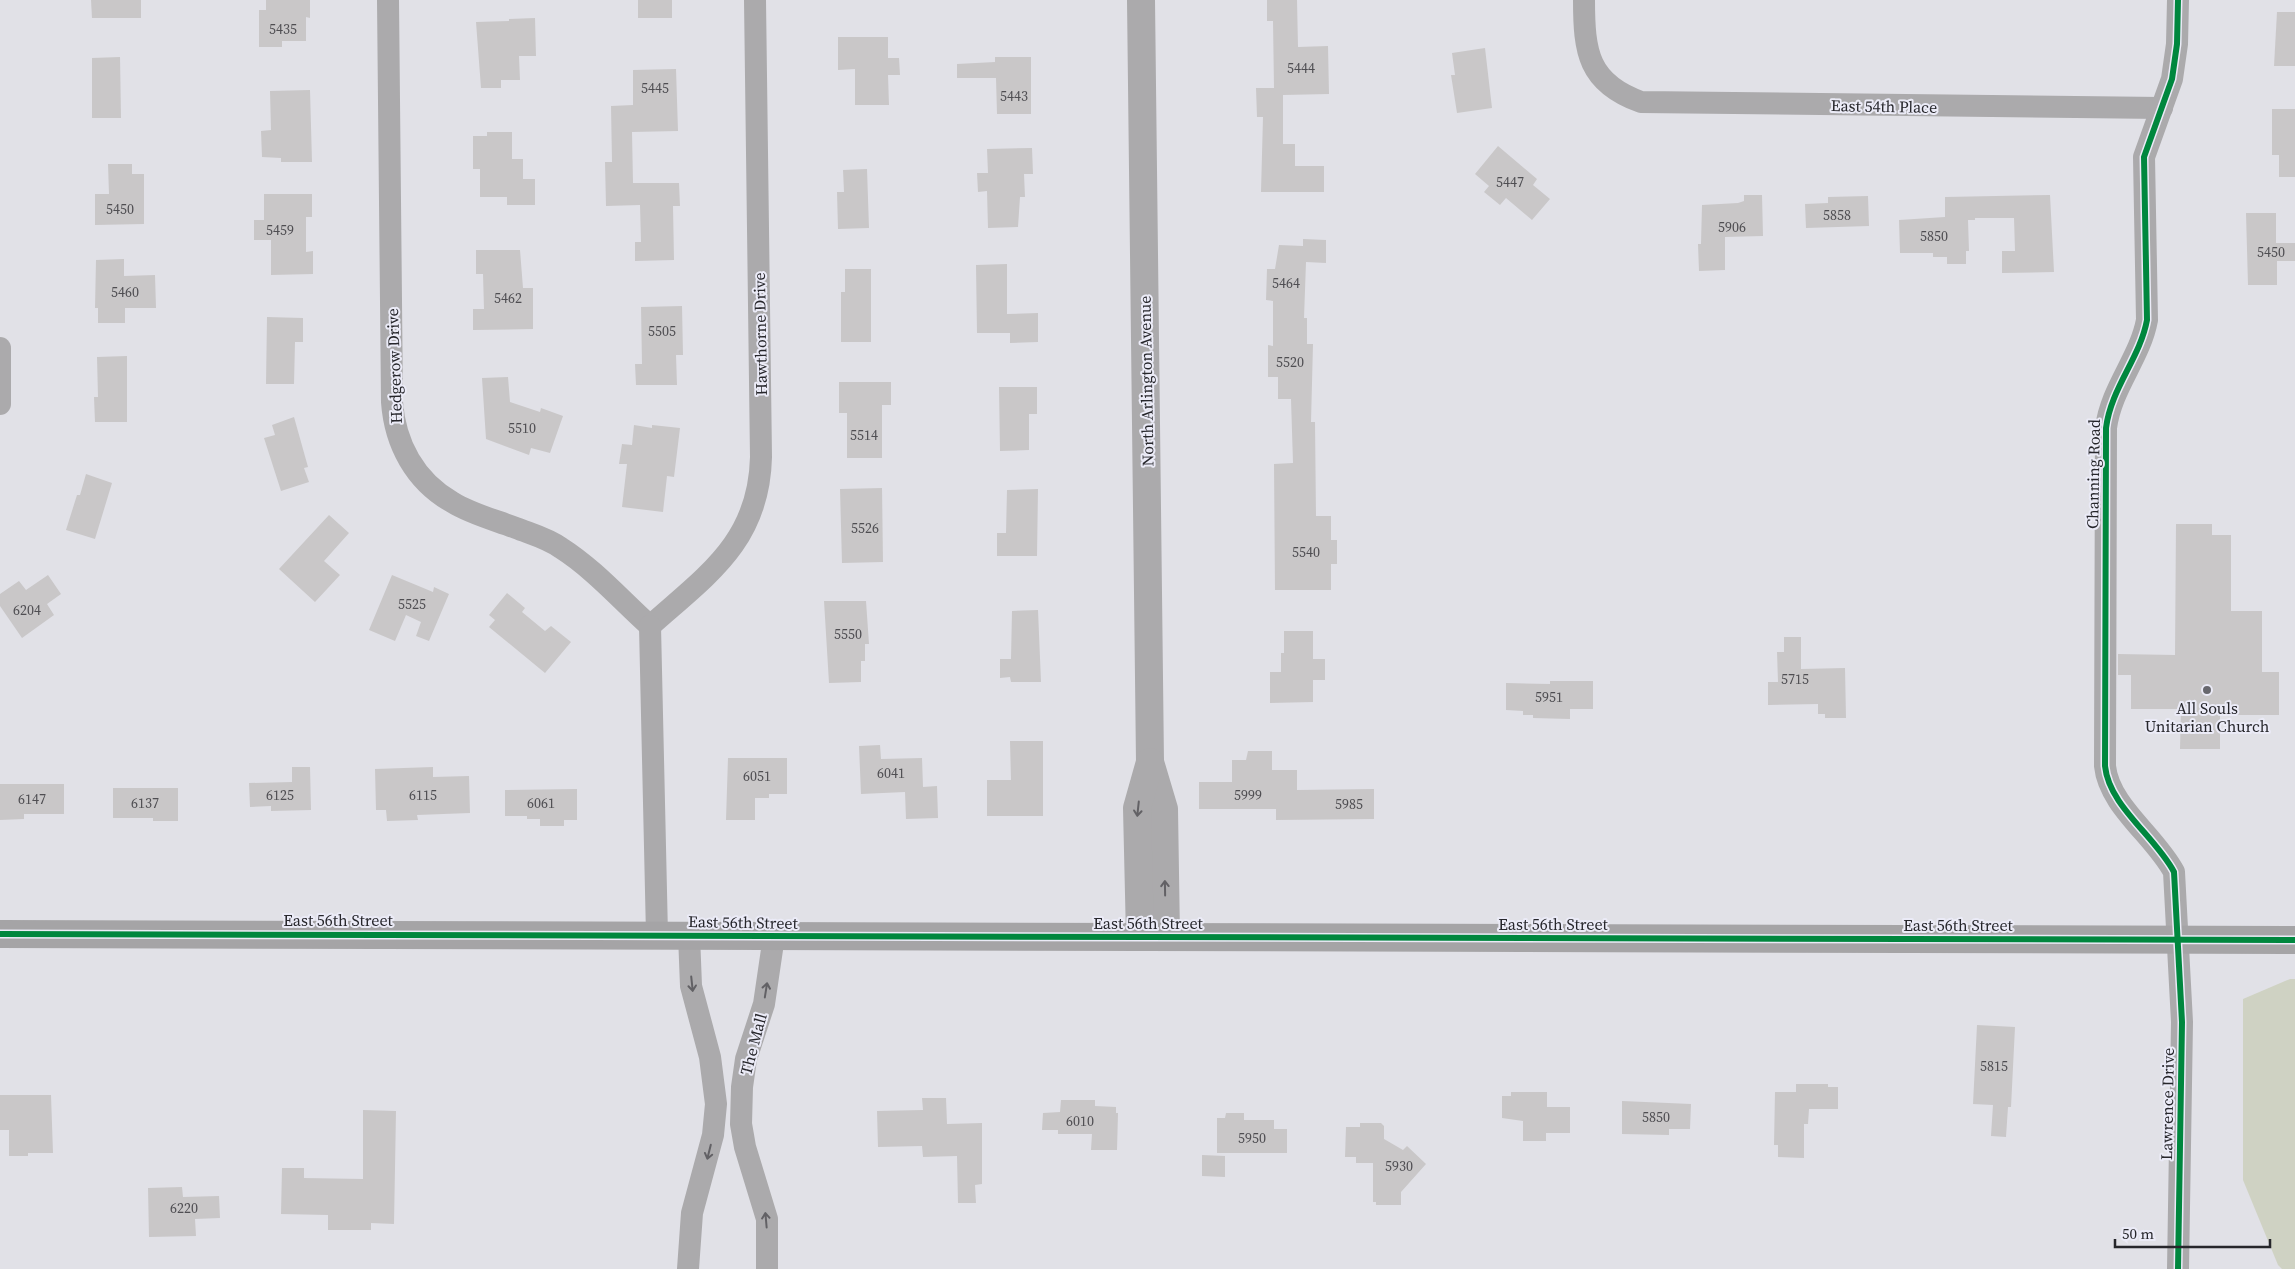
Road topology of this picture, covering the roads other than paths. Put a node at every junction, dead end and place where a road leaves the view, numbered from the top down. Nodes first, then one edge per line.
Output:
1 (388, 0) edge
2 (754, 0) edge
3 (1142, 0) edge
4 (1584, 0) edge
5 (2178, 0) edge
6 (2162, 108) junction
7 (0, 348) edge
8 (0, 404) edge
9 (650, 626) junction
10 (0, 934) edge
11 (657, 935) junction
12 (689, 935) junction
13 (774, 936) junction
14 (1153, 937) junction
15 (2178, 939) junction
16 (2295, 940) edge
17 (710, 1057) junction
18 (746, 1059) junction
19 (715, 1114) junction
20 (741, 1114) junction
21 (688, 1269) edge
22 (767, 1269) edge
23 (2178, 1269) edge

1 - 9 street, Hedgerow Drive
2 - 9 street, Hawthorne Drive
3 - 14 main road, North Arlington Avenue
4 - 6 street, East 54th Place
5 - 6 street, Channing Road
6 - 15 street, Channing Road
7 - 8 street
9 - 11 street
10 - 11 main road, East 56th Street
11 - 12 main road, East 56th Street
12 - 13 main road, East 56th Street
12 -> 17 street, The Mall
13 - 14 main road, East 56th Street
18 -> 13 street, The Mall
14 - 15 main road, East 56th Street
15 - 16 main road, East 56th Street
15 - 23 street, Lawrence Drive
17 - 18 street
17 - 19 street, The Mall
18 - 20 street, The Mall
19 - 20 street
19 -> 21 street, The Mall
22 -> 20 street, The Mall

